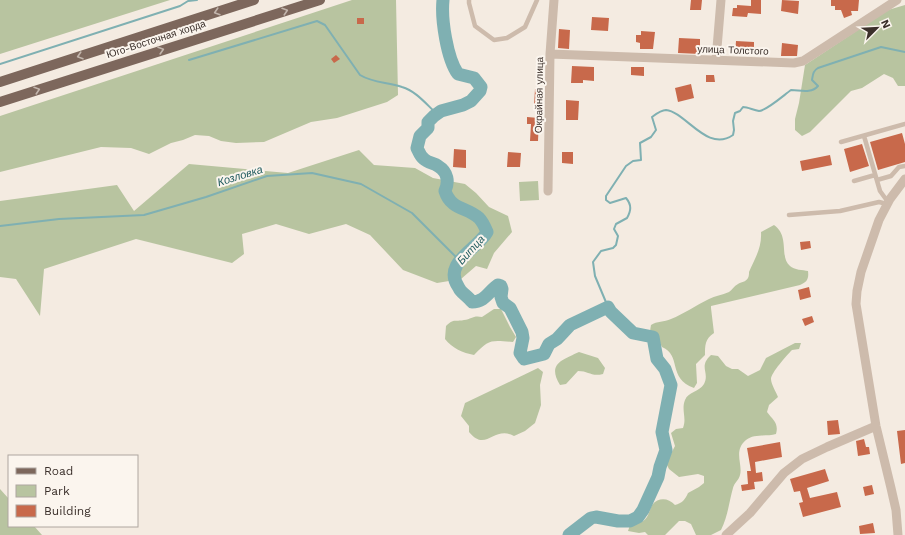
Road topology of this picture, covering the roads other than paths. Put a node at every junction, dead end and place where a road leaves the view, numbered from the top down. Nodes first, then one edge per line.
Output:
1 (254, 0) edge
2 (320, 0) edge
3 (469, 0) edge
4 (537, 0) edge
5 (554, 0) edge
6 (720, 0) edge
7 (897, 0) edge
8 (550, 54) junction
9 (716, 60) junction
10 (0, 82) edge
11 (0, 102) edge
12 (905, 125) edge
13 (864, 136) junction
14 (841, 142) dead end
15 (905, 166) edge
16 (876, 178) junction
17 (905, 179) edge
18 (854, 181) dead end
19 (548, 191) dead end
20 (888, 203) junction
21 (789, 215) dead end
22 (876, 426) junction
23 (726, 535) edge
24 (898, 535) edge

1 -> 10 main road, Юго-Восточная хорда
11 -> 2 main road, Юго-Восточная хорда
3 - 4 lane
5 - 8 street, Окрайная улица
6 - 9 street
7 - 9 street, улица Толстого
8 - 9 street, улица Толстого
8 - 19 street, Окрайная улица
12 - 13 lane
13 - 14 lane
13 - 16 lane
15 - 16 lane
16 - 18 lane
16 - 20 lane
17 - 20 street
20 - 21 lane
20 - 22 street
22 - 23 street
22 - 24 street

